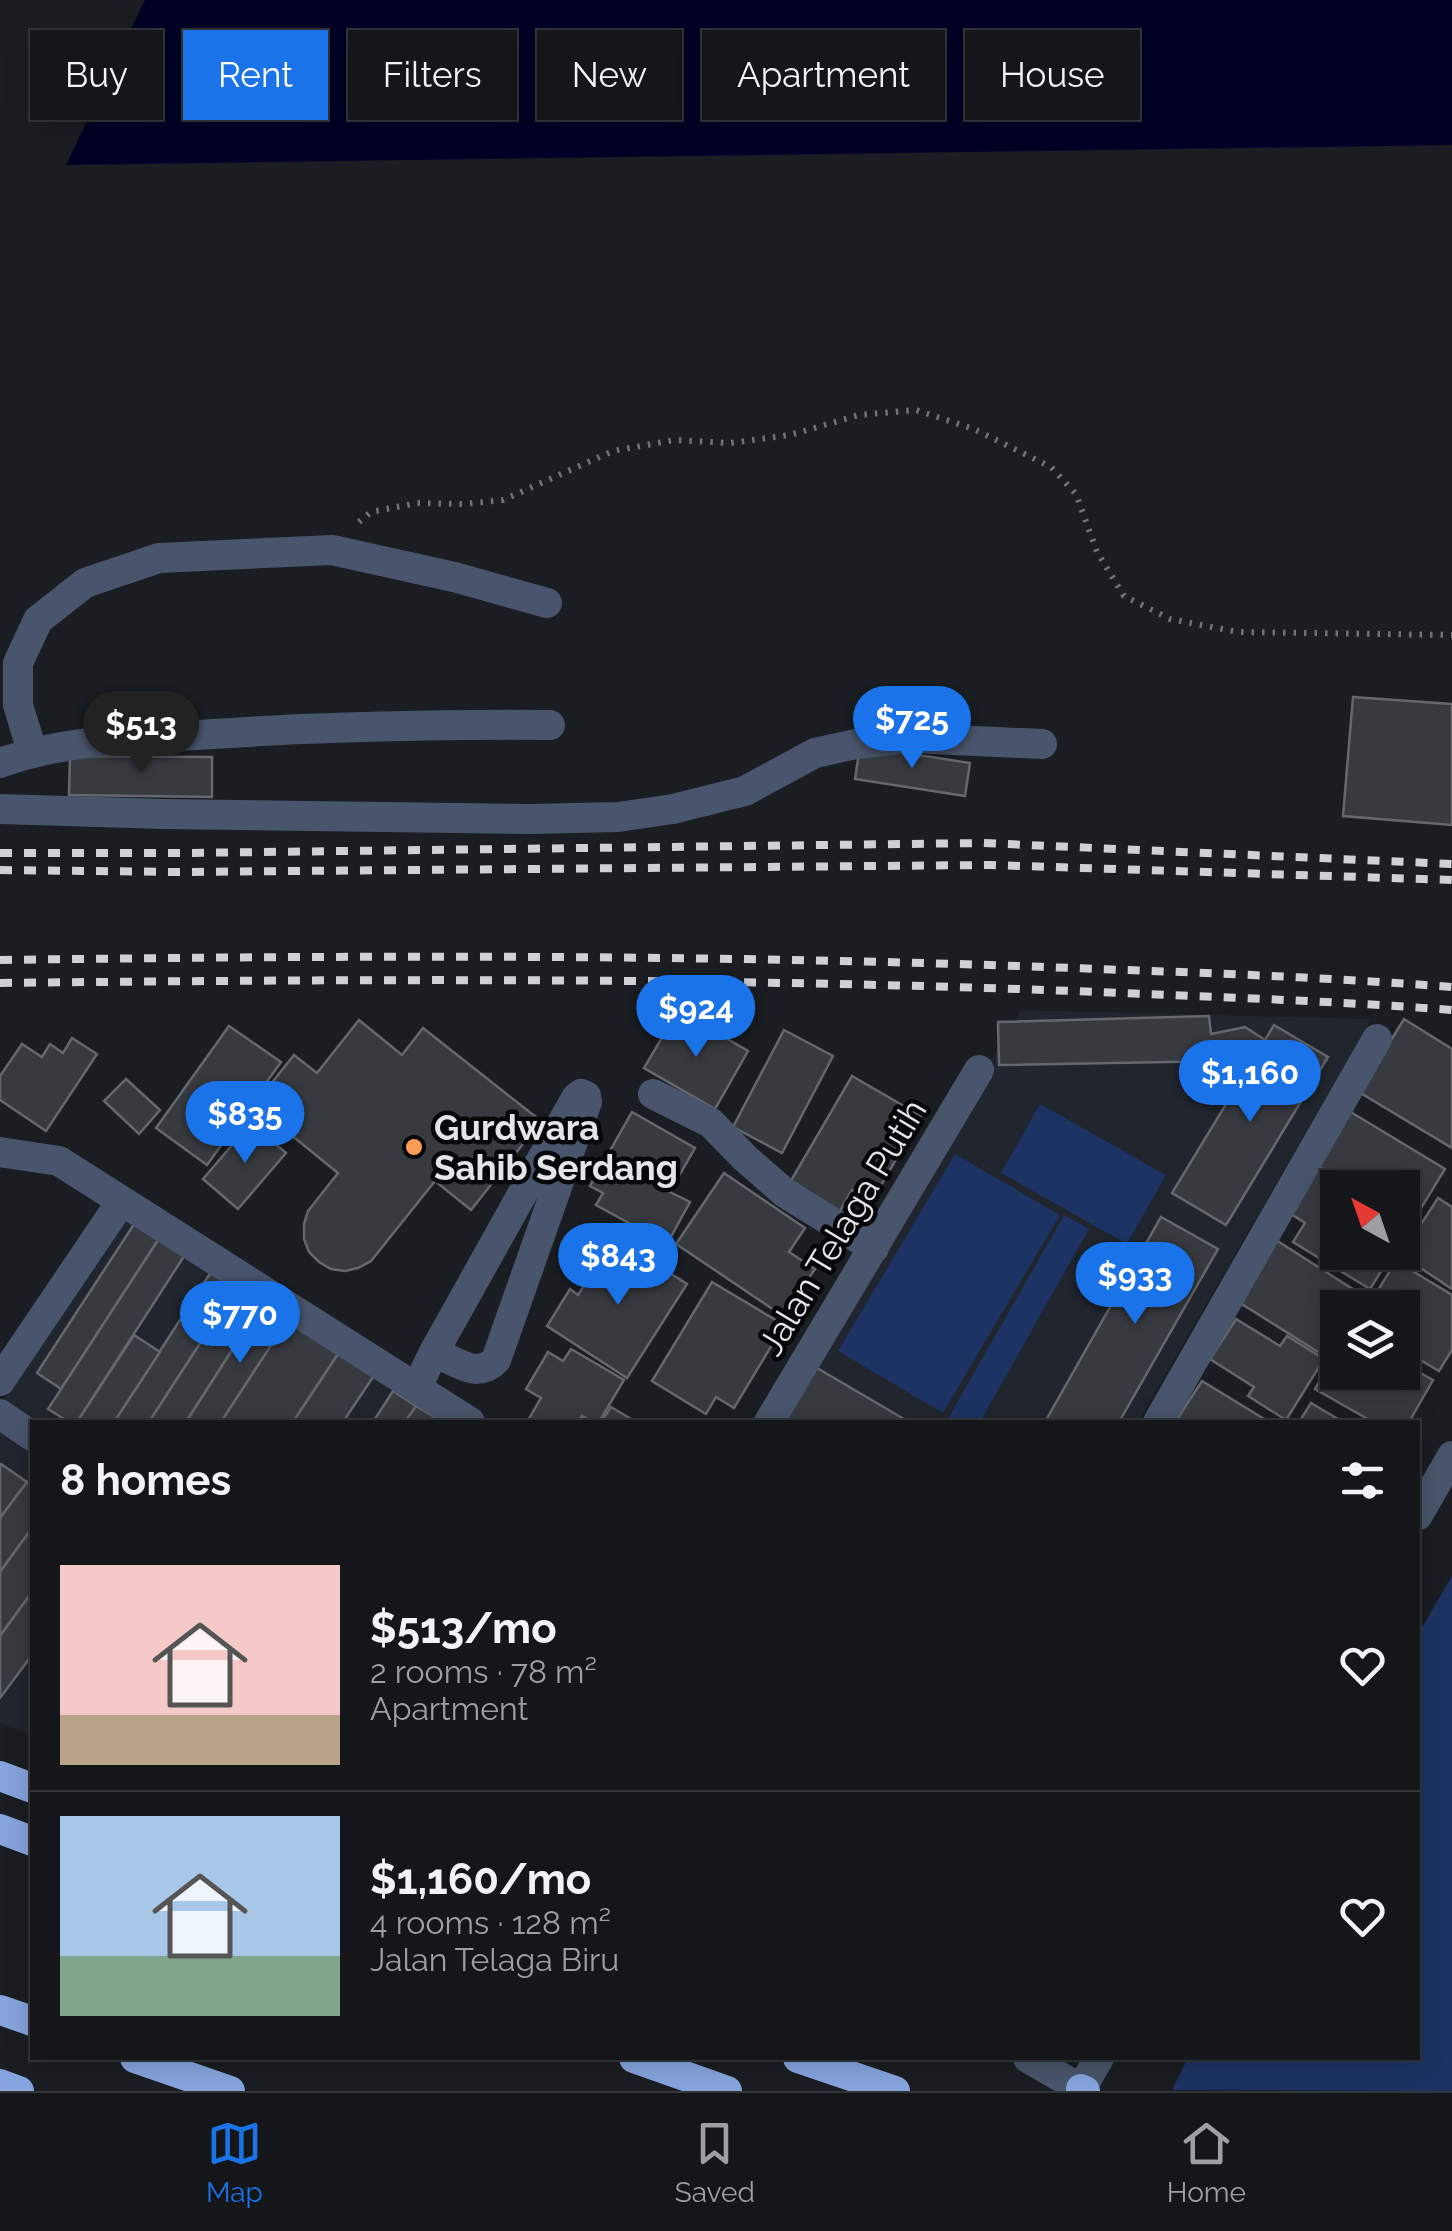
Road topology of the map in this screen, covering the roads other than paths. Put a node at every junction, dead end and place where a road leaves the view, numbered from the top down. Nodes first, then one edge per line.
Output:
1 (547, 603) dead end
2 (550, 725) dead end
3 (1042, 744) dead end
4 (32, 751) junction
5 (0, 762) edge
6 (0, 809) edge
7 (1377, 1039) dead end
8 (979, 1070) dead end
9 (653, 1094) dead end
10 (0, 1152) edge
11 (121, 1202) junction
12 (874, 1248) junction
13 (434, 1352) junction
14 (0, 1381) edge
15 (417, 1387) junction
16 (0, 1414) edge
17 (467, 1420) edge
18 (770, 1420) edge
19 (1159, 1420) edge
20 (30, 1435) edge
21 (1452, 1456) edge
22 (1420, 1512) edge
23 (0, 1776) edge
24 (30, 1787) edge
25 (0, 1829) edge
26 (30, 1840) edge
27 (0, 2010) edge
28 (30, 2020) edge
29 (141, 2060) edge
30 (640, 2060) edge
31 (804, 2060) edge
32 (1031, 2060) edge
33 (1098, 2060) edge
34 (0, 2084) edge
35 (1083, 2090) edge
36 (19, 2091) edge
37 (230, 2091) edge
38 (728, 2091) edge
39 (895, 2091) edge

1 - 4 street
2 - 4 street
3 - 6 street
4 - 5 street
7 - 19 street
8 - 12 street, Jalan Telaga Putih
9 - 12 street
10 - 11 street
11 - 14 street
11 - 15 street
12 - 18 street, Jalan Telaga Putih
13 - 13 street
13 - 15 street
15 - 17 street
16 - 20 street
21 - 22 street
23 - 24 highway
25 - 26 highway
27 - 28 highway
29 - 37 highway
30 - 38 highway
31 - 39 highway
32 - 35 street
33 - 35 street
34 - 36 highway

